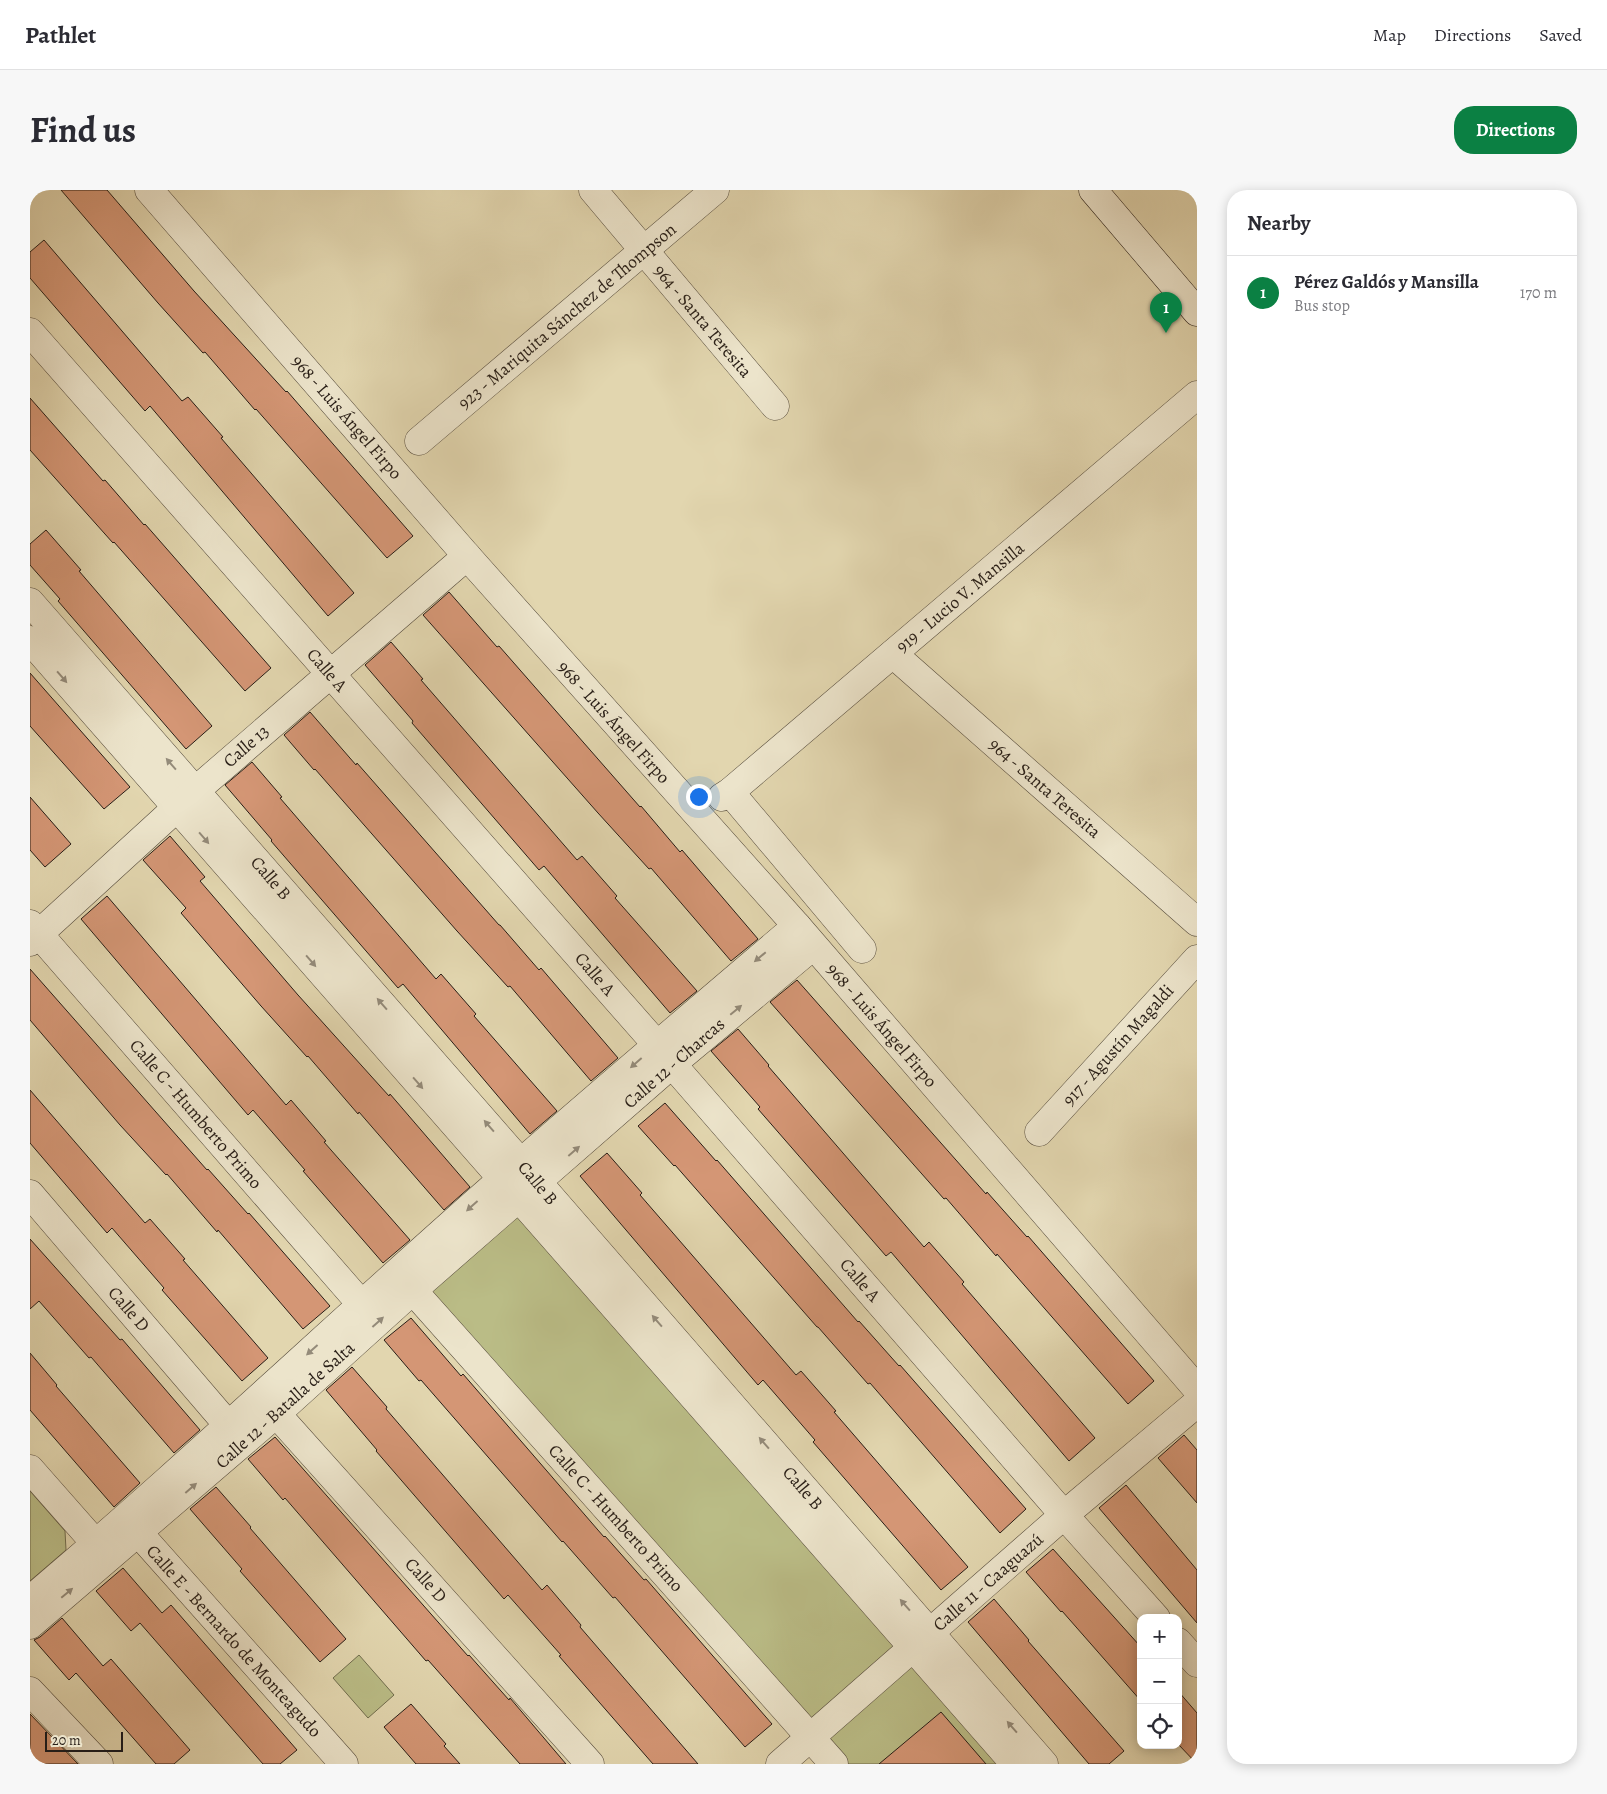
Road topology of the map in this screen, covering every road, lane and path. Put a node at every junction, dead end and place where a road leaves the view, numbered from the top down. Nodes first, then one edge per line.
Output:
1 (150, 190) edge
2 (593, 190) edge
3 (716, 190) edge
4 (1092, 190) edge
5 (645, 251) junction
6 (1197, 312) edge
7 (30, 332) edge
8 (1197, 396) edge
9 (775, 406) dead end
10 (418, 441) dead end
11 (466, 556) junction
12 (30, 602) edge
13 (30, 640) edge
14 (893, 654) junction
15 (330, 673) junction
16 (186, 800) junction
17 (1197, 922) edge
18 (33, 933) edge
19 (805, 936) junction
20 (862, 949) dead end
21 (1197, 959) edge
22 (664, 1054) junction
23 (1039, 1132) dead end
24 (520, 1181) junction
25 (30, 1194) edge
26 (405, 1282) junction
27 (362, 1305) junction
28 (1197, 1389) edge
29 (1197, 1403) edge
30 (269, 1405) junction
31 (228, 1425) junction
32 (30, 1469) edge
33 (1064, 1515) junction
34 (131, 1525) junction
35 (96, 1544) junction
36 (30, 1600) edge
37 (1152, 1614) edge
38 (30, 1625) edge
39 (920, 1640) junction
40 (1182, 1646) edge
41 (1197, 1663) edge
42 (30, 1691) edge
43 (811, 1736) junction
44 (99, 1764) edge
45 (344, 1764) edge
46 (590, 1764) edge
47 (780, 1764) edge
48 (834, 1764) edge
49 (1015, 1764) edge
50 (1044, 1764) edge

1 - 11 street, 968 - Luis Ángel Firpo
2 - 5 street, 964 - Santa Teresita
3 - 5 street, 923 - Mariquita Sánchez de Thompson
4 - 6 street
5 - 9 street, 964 - Santa Teresita
5 - 10 street, 923 - Mariquita Sánchez de Thompson
7 - 15 street, Calle A
8 - 14 street, 919 - Lucio V. Mansilla
11 - 15 street, Calle 13
11 - 19 street, 968 - Luis Ángel Firpo
16 -> 12 street, Calle B
13 -> 16 street, Calle B
14 - 17 street, 964 - Santa Teresita
14 - 20 street, 919 - Lucio V. Mansilla
15 - 16 street, Calle 13
15 - 22 street, Calle A
16 - 18 street, Calle 13
16 - 24 street, Calle B
18 - 27 street, Calle C - Humberto Primo
19 - 22 street, Calle 12 - Charcas
19 - 28 street, 968 - Luis Ángel Firpo
21 - 23 street, 917 - Agustín Magaldi
22 - 24 street, Calle 12 - Charcas
22 - 33 street, Calle A
24 - 26 street, Calle 12 - Batalla de Salta
24 - 39 street, Calle B
25 - 31 street, Calle D
26 - 27 street, Calle 12 - Batalla de Salta
30 -> 26 street, Calle 12 - Batalla de Salta
26 - 43 street, Calle C - Humberto Primo
27 -> 30 street, Calle 12 - Batalla de Salta
29 - 33 street, Calle 11 - Caaguazú
30 - 31 street, Calle 12 - Batalla de Salta
34 -> 30 street, Calle 12 - Batalla de Salta
30 - 46 street, Calle D
31 - 34 street, Calle 12 - Batalla de Salta
32 - 35 street
33 - 37 street, Calle A
33 - 39 street, Calle 11 - Caaguazú
34 - 35 street, Calle 12 - Batalla de Salta
38 -> 34 street, Calle 12 - Batalla de Salta
34 - 45 street, Calle E - Bernardo de Monteagudo
35 - 36 street, Calle 12 - Batalla de Salta
39 - 43 street, Calle 11 - Caaguazú
39 - 49 street, Calle B
50 -> 39 street, Calle B
40 - 41 street
42 - 44 street
43 - 47 street, Calle 11 - Caaguazú
43 - 48 street, Calle C - Humberto Primo

